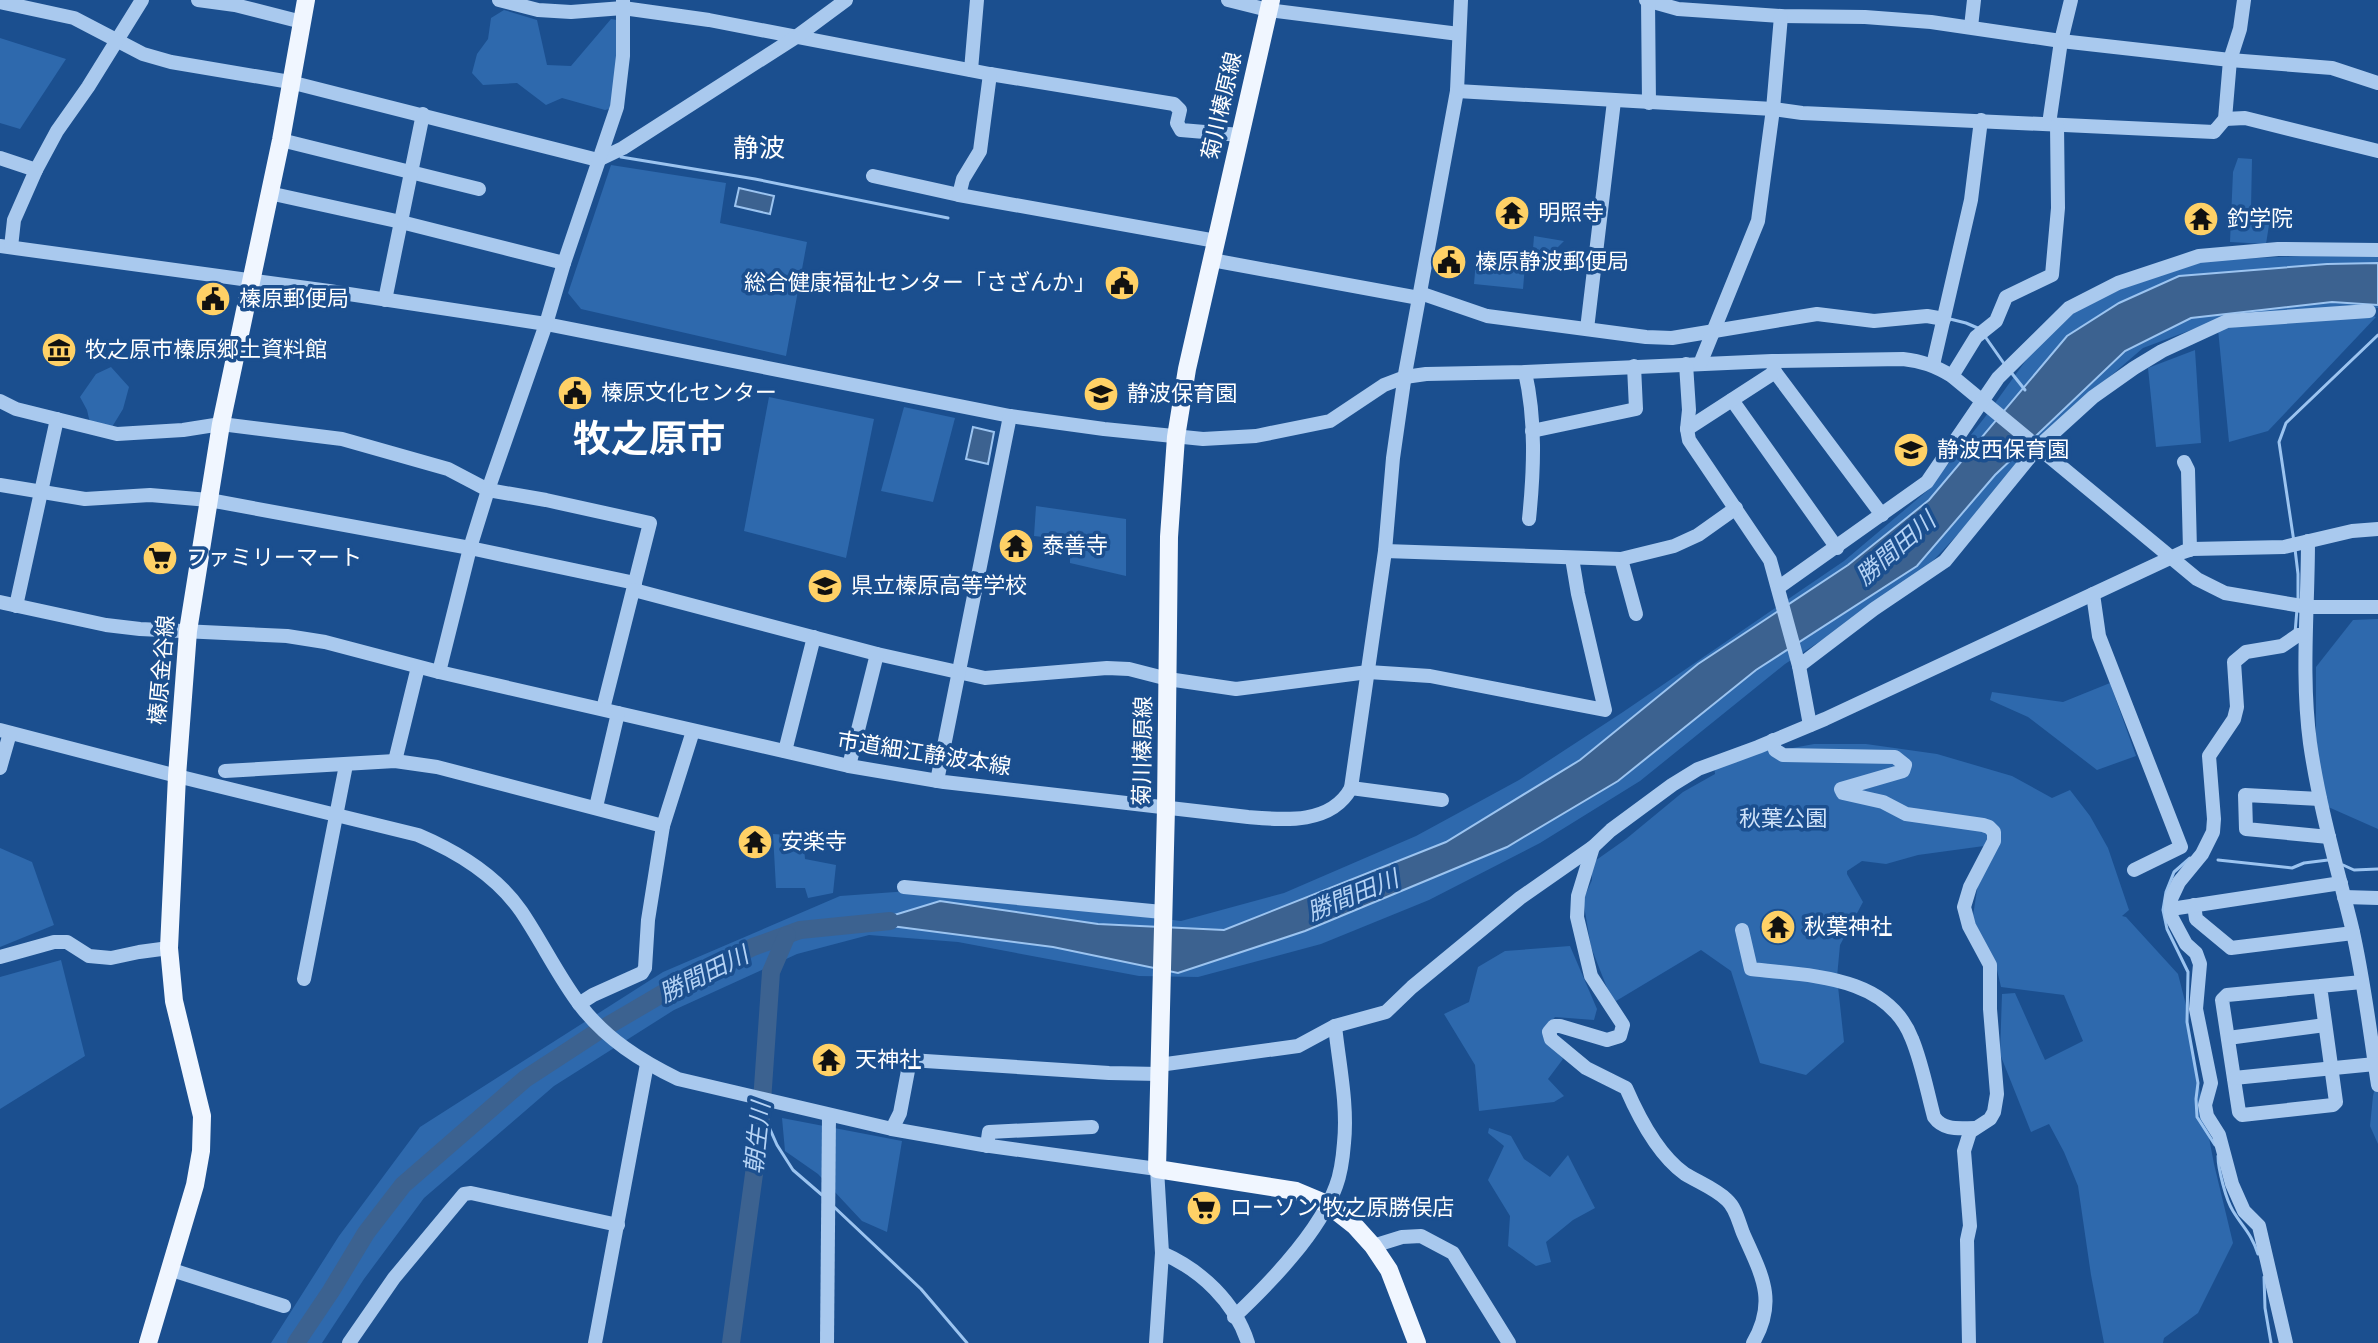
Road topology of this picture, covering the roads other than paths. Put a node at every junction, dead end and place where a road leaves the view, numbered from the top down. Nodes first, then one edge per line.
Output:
1 (142, 0) edge
2 (198, 0) edge
3 (306, 0) edge
4 (499, 0) edge
5 (846, 0) edge
6 (977, 0) edge
7 (1228, 0) edge
8 (1461, 0) edge
9 (1648, 0) edge
10 (1802, 0) edge
11 (1974, 0) edge
12 (2071, 0) edge
13 (2244, 0) edge
14 (0, 2) edge
15 (623, 4) edge
16 (1270, 5) edge
17 (1798, 15) junction
18 (1781, 16) junction
19 (302, 22) junction
20 (1971, 27) junction
21 (1459, 34) junction
22 (796, 37) junction
23 (116, 40) junction
24 (2061, 41) junction
25 (2230, 60) junction
26 (971, 70) junction
27 (990, 74) junction
28 (290, 82) junction
29 (2378, 83) edge
30 (1457, 91) junction
31 (1614, 101) junction
32 (1649, 103) junction
33 (1773, 109) junction
34 (423, 114) junction
35 (2225, 119) junction
36 (1981, 120) junction
37 (2053, 124) junction
38 (1240, 135) junction
39 (281, 140) junction
40 (2378, 151) edge
41 (0, 158) edge
42 (598, 160) junction
43 (36, 170) junction
44 (411, 173) junction
45 (873, 176) dead end
46 (479, 189) dead end
47 (269, 193) junction
48 (959, 195) junction
49 (401, 222) junction
50 (1216, 241) junction
51 (6, 247) edge
52 (2378, 250) edge
53 (1212, 260) junction
54 (564, 263) junction
55 (251, 280) junction
56 (1420, 295) junction
57 (385, 300) junction
58 (2369, 311) dead end
59 (1944, 319) junction
60 (546, 324) junction
61 (1587, 329) junction
62 (1713, 330) junction
63 (1693, 364) junction
64 (1933, 365) junction
65 (1634, 366) junction
66 (1773, 366) junction
67 (1525, 372) junction
68 (1952, 376) junction
69 (1405, 377) junction
70 (1732, 400) junction
71 (0, 401) edge
72 (1981, 401) junction
73 (1010, 416) junction
74 (57, 419) junction
75 (221, 424) junction
76 (1687, 429) junction
77 (1532, 431) junction
78 (1176, 437) junction
79 (2038, 447) junction
80 (2184, 462) dead end
81 (0, 485) edge
82 (488, 490) junction
83 (40, 492) junction
84 (209, 500) junction
85 (1736, 508) junction
86 (1882, 515) junction
87 (1529, 519) dead end
88 (2378, 529) edge
89 (2299, 543) junction
90 (470, 548) junction
91 (1837, 548) junction
92 (2190, 550) junction
93 (1385, 551) junction
94 (1572, 558) junction
95 (2172, 558) junction
96 (1621, 559) junction
97 (634, 587) junction
98 (1780, 590) junction
99 (2093, 594) junction
100 (0, 602) edge
101 (16, 606) junction
102 (2301, 606) junction
103 (2378, 607) edge
104 (1636, 614) dead end
105 (188, 631) junction
106 (2304, 636) junction
107 (814, 637) junction
108 (877, 654) junction
109 (1799, 666) junction
110 (418, 667) junction
111 (439, 672) junction
112 (1368, 672) junction
113 (959, 674) junction
114 (1168, 679) junction
115 (603, 709) junction
116 (618, 713) junction
117 (1810, 725) junction
118 (693, 731) junction
119 (5, 732) edge
120 (1773, 740) junction
121 (785, 751) junction
122 (395, 761) junction
123 (346, 765) junction
124 (849, 766) junction
125 (0, 768) edge
126 (225, 771) dead end
127 (177, 776) junction
128 (937, 781) junction
129 (1351, 788) junction
130 (2320, 799) junction
131 (1442, 800) dead end
132 (596, 807) junction
133 (1166, 808) junction
134 (335, 814) junction
135 (663, 826) junction
136 (2329, 837) junction
137 (1593, 847) junction
138 (2134, 870) dead end
139 (904, 887) dead end
140 (2342, 890) junction
141 (2378, 898) edge
142 (2194, 905) junction
143 (2171, 909) junction
144 (1162, 912) junction
145 (1742, 930) dead end
146 (2353, 933) junction
147 (169, 948) junction
148 (0, 957) edge
149 (304, 979) dead end
150 (2362, 982) junction
151 (2320, 986) junction
152 (582, 1008) junction
153 (2325, 1025) junction
154 (1335, 1026) junction
155 (2228, 1038) junction
156 (643, 1061) junction
157 (2375, 1064) junction
158 (2331, 1068) junction
159 (1159, 1070) junction
160 (2234, 1078) junction
161 (2378, 1085) edge
162 (829, 1115) junction
163 (1092, 1127) dead end
164 (1975, 1128) junction
165 (892, 1129) junction
166 (987, 1146) junction
167 (1157, 1169) junction
168 (1327, 1204) junction
169 (618, 1225) junction
170 (1373, 1246) junction
171 (1162, 1253) junction
172 (169, 1269) junction
173 (284, 1306) dead end
174 (1234, 1317) junction
175 (148, 1343) edge
176 (349, 1343) edge
177 (595, 1343) edge
178 (827, 1343) edge
179 (1156, 1343) edge
180 (1248, 1343) edge
181 (1417, 1343) edge
182 (1509, 1343) edge
183 (1753, 1343) edge
184 (1969, 1343) edge
185 (2286, 1343) edge

1 - 23 street
2 - 19 street
3 - 19 main road, 榛原金谷線
4 - 15 street
5 - 22 street
6 - 26 street
7 - 16 street
8 - 21 street
9 - 18 street
9 - 32 street
10 - 17 street
11 - 20 street
12 - 24 street
13 - 25 street
14 - 23 street
15 - 22 street
15 - 42 street
16 - 21 street
16 - 38 main road, 菊川榛原線
17 - 18 street
17 - 20 street
18 - 33 street
19 - 28 main road, 榛原金谷線
20 - 24 street
21 - 30 street
22 - 26 street
22 - 42 street
23 - 28 street
23 - 43 street
24 - 25 street
24 - 37 street
25 - 29 street
25 - 35 street
26 - 27 street
27 - 38 street
27 - 48 street
28 - 34 street
28 - 39 main road, 榛原金谷線
30 - 31 street
30 - 56 street
31 - 32 street
31 - 61 street
32 - 33 street
33 - 36 street
33 - 62 street
34 - 42 street
34 - 44 street
35 - 37 street
35 - 40 street
36 - 37 street
36 - 59 street
37 - 68 street
38 - 50 main road, 菊川榛原線
39 - 44 street
39 - 47 main road, 榛原金谷線
41 - 43 street
42 - 54 street
43 - 51 street
44 - 46 street
44 - 49 street
45 - 48 street
47 - 49 street
47 - 55 main road, 榛原金谷線
48 - 50 street
49 - 54 street
49 - 57 street
50 - 53 main road, 菊川榛原線
51 - 55 street
52 - 72 street
53 - 56 street
53 - 78 main road, 菊川榛原線
54 - 60 street
55 - 57 street
55 - 75 main road, 榛原金谷線
56 - 61 street
56 - 69 street
57 - 60 street
58 - 79 street
59 - 62 street
59 - 64 street
60 - 73 street
60 - 82 street
61 - 62 street
62 - 63 street
63 - 65 street
63 - 66 street
63 - 76 street
64 - 66 street
64 - 68 street
65 - 67 street
65 - 77 street
66 - 70 street
66 - 86 street
67 - 69 street
67 - 77 street
68 - 72 street
69 - 78 street
69 - 93 street
70 - 76 street
70 - 91 street
71 - 74 street
72 - 79 street
72 - 86 street
73 - 78 street
73 - 113 street
74 - 75 street
74 - 83 street
75 - 82 street
75 - 84 main road, 榛原金谷線
76 - 85 street
77 - 87 street
78 - 114 main road, 菊川榛原線
79 - 95 street
79 - 109 street
80 - 92 street
81 - 83 street
82 - 90 street
82 - 97 street
83 - 84 street
83 - 101 street
84 - 90 street
84 - 105 main road, 榛原金谷線
85 - 96 street
85 - 98 street
86 - 91 street
88 - 89 street
89 - 92 street
89 - 102 street
90 - 97 street
90 - 111 street
91 - 98 street
92 - 95 street
93 - 94 street
93 - 112 street
94 - 96 street
94 - 112 street
95 - 99 street
95 - 102 street
96 - 104 street
97 - 107 street
97 - 115 street
98 - 109 street
99 - 117 street
99 - 138 street
100 - 101 street, 市道細江静波本線
101 - 105 street, 市道細江静波本線
102 - 103 street
102 - 106 street
105 - 110 street, 市道細江静波本線
105 - 127 main road, 榛原金谷線
106 - 130 street
106 - 143 street
107 - 108 street
107 - 121 street
108 - 113 street
108 - 124 street
109 - 117 street
110 - 111 street, 市道細江静波本線
110 - 122 street
111 - 115 street, 市道細江静波本線
112 - 114 street
112 - 129 street
113 - 114 street
113 - 128 street
114 - 133 main road, 菊川榛原線
115 - 116 street, 市道細江静波本線
116 - 118 street, 市道細江静波本線
116 - 132 street
117 - 120 street
118 - 121 street, 市道細江静波本線
118 - 135 street
119 - 125 street
119 - 127 street
120 - 137 street
120 - 164 street
121 - 124 street, 市道細江静波本線
122 - 123 street
122 - 132 street
123 - 126 street
123 - 134 street
124 - 128 street, 市道細江静波本線
127 - 134 street
127 - 147 main road, 榛原金谷線
128 - 133 street, 市道細江静波本線
129 - 131 street
129 - 133 street, 市道細江静波本線
130 - 136 street
130 - 136 street
132 - 135 street
133 - 144 main road, 菊川榛原線
134 - 149 street
134 - 152 street
135 - 152 street
136 - 140 street
137 - 154 street
137 - 183 street
139 - 144 street
140 - 141 street
140 - 142 street
140 - 146 street
142 - 143 street
142 - 146 street
143 - 185 street
144 - 159 main road, 菊川榛原線
145 - 164 street
146 - 150 street
147 - 148 street
147 - 172 main road, 榛原金谷線
150 - 151 street
150 - 157 street
151 - 153 street
151 - 155 street
152 - 156 street
153 - 155 street
153 - 158 street
154 - 159 street
154 - 168 street
155 - 160 street
156 - 162 street
156 - 169 street
157 - 158 street
157 - 161 street
158 - 160 street
158 - 160 street
159 - 165 street
159 - 167 main road, 菊川榛原線
162 - 165 street
162 - 178 street
163 - 166 street
164 - 184 street
165 - 166 street
166 - 167 street
167 - 168 main road
167 - 171 street
168 - 170 main road
168 - 174 street
169 - 176 street
169 - 177 street
170 - 181 main road
170 - 182 street
171 - 174 street
171 - 179 street
172 - 173 street
172 - 175 main road, 榛原金谷線
174 - 180 street

